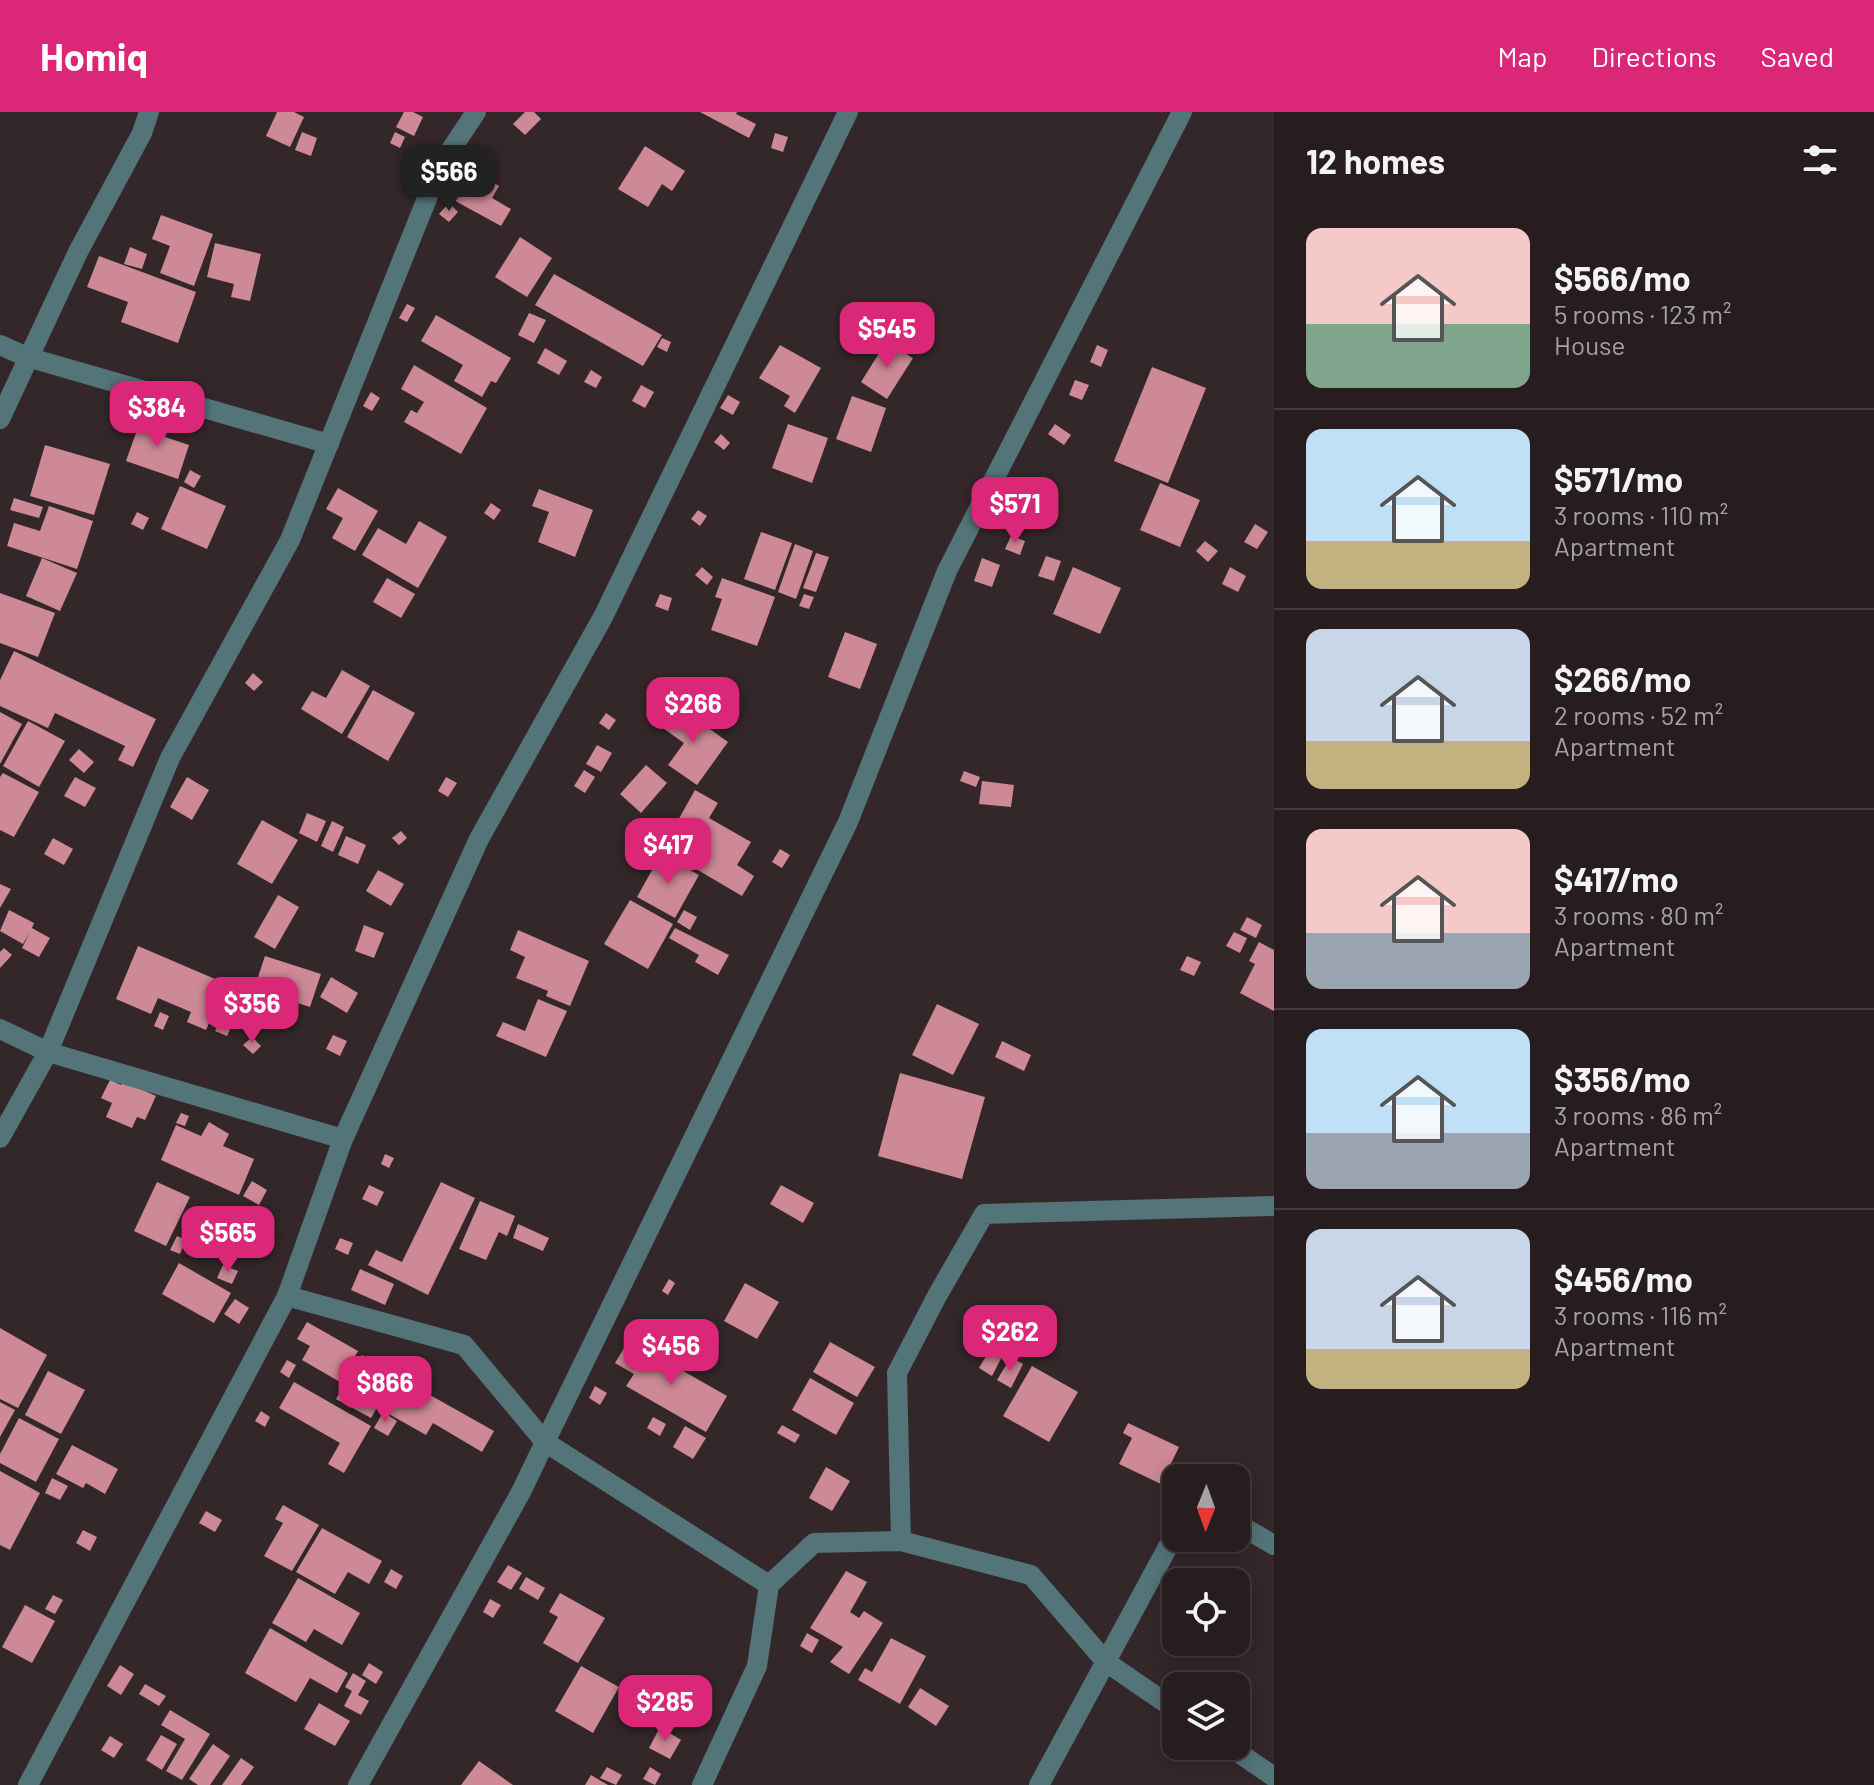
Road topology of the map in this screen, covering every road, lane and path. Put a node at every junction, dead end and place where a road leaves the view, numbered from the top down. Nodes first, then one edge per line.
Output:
1 (149, 112) edge
2 (476, 112) edge
3 (848, 112) edge
4 (1182, 112) edge
5 (0, 345) edge
6 (27, 357) junction
7 (0, 419) edge
8 (329, 444) junction
9 (0, 1029) edge
10 (48, 1052) junction
11 (0, 1138) edge
12 (343, 1139) junction
13 (1274, 1206) edge
14 (287, 1296) junction
15 (545, 1442) junction
16 (1250, 1531) edge
17 (901, 1541) junction
18 (1274, 1545) edge
19 (1165, 1552) edge
20 (769, 1585) junction
21 (1106, 1662) junction
22 (1162, 1700) edge
23 (1249, 1760) edge
24 (1274, 1777) edge
25 (28, 1785) edge
26 (358, 1785) edge
27 (702, 1785) edge
28 (1039, 1785) edge

1 - 6 street
2 - 8 street
3 - 12 street
4 - 15 street
5 - 6 street
6 - 7 street
6 - 8 street
8 - 10 street
9 - 10 street
10 - 11 street
10 - 12 street
12 - 14 street
13 - 17 street
14 - 15 street
14 - 25 street
15 - 20 street
15 - 26 street
16 - 18 street
17 - 20 street
17 - 21 street
19 - 21 street
20 - 27 street
21 - 22 street
21 - 28 street
23 - 24 street

